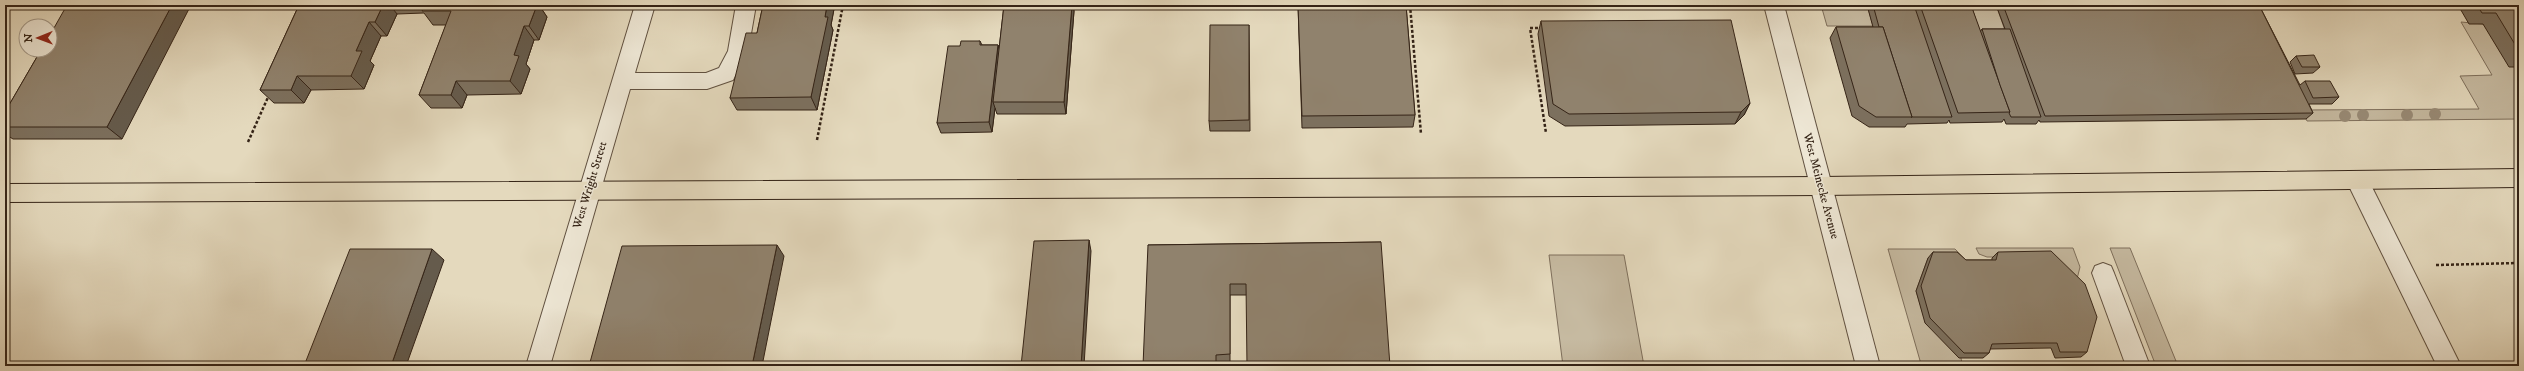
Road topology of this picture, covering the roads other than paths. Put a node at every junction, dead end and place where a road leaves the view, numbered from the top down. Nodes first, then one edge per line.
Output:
1 (645, 5) edge
2 (746, 5) edge
3 (1774, 5) edge
4 (622, 81) junction
5 (2519, 178) edge
6 (2357, 180) junction
7 (1821, 186) junction
8 (5, 193) edge
9 (588, 193) junction
10 (2104, 273) dead end
11 (538, 366) edge
12 (1868, 366) edge
13 (2138, 366) edge
14 (2450, 366) edge

1 - 4 street, West Wright Street
2 - 4 street
3 - 7 street, West Meinecke Avenue
4 - 9 street, West Wright Street
5 - 6 main road
6 - 7 main road
6 - 14 street
7 - 9 main road
7 - 12 street, West Meinecke Avenue
8 - 9 main road
9 - 11 street, West Wright Street
10 - 13 street

